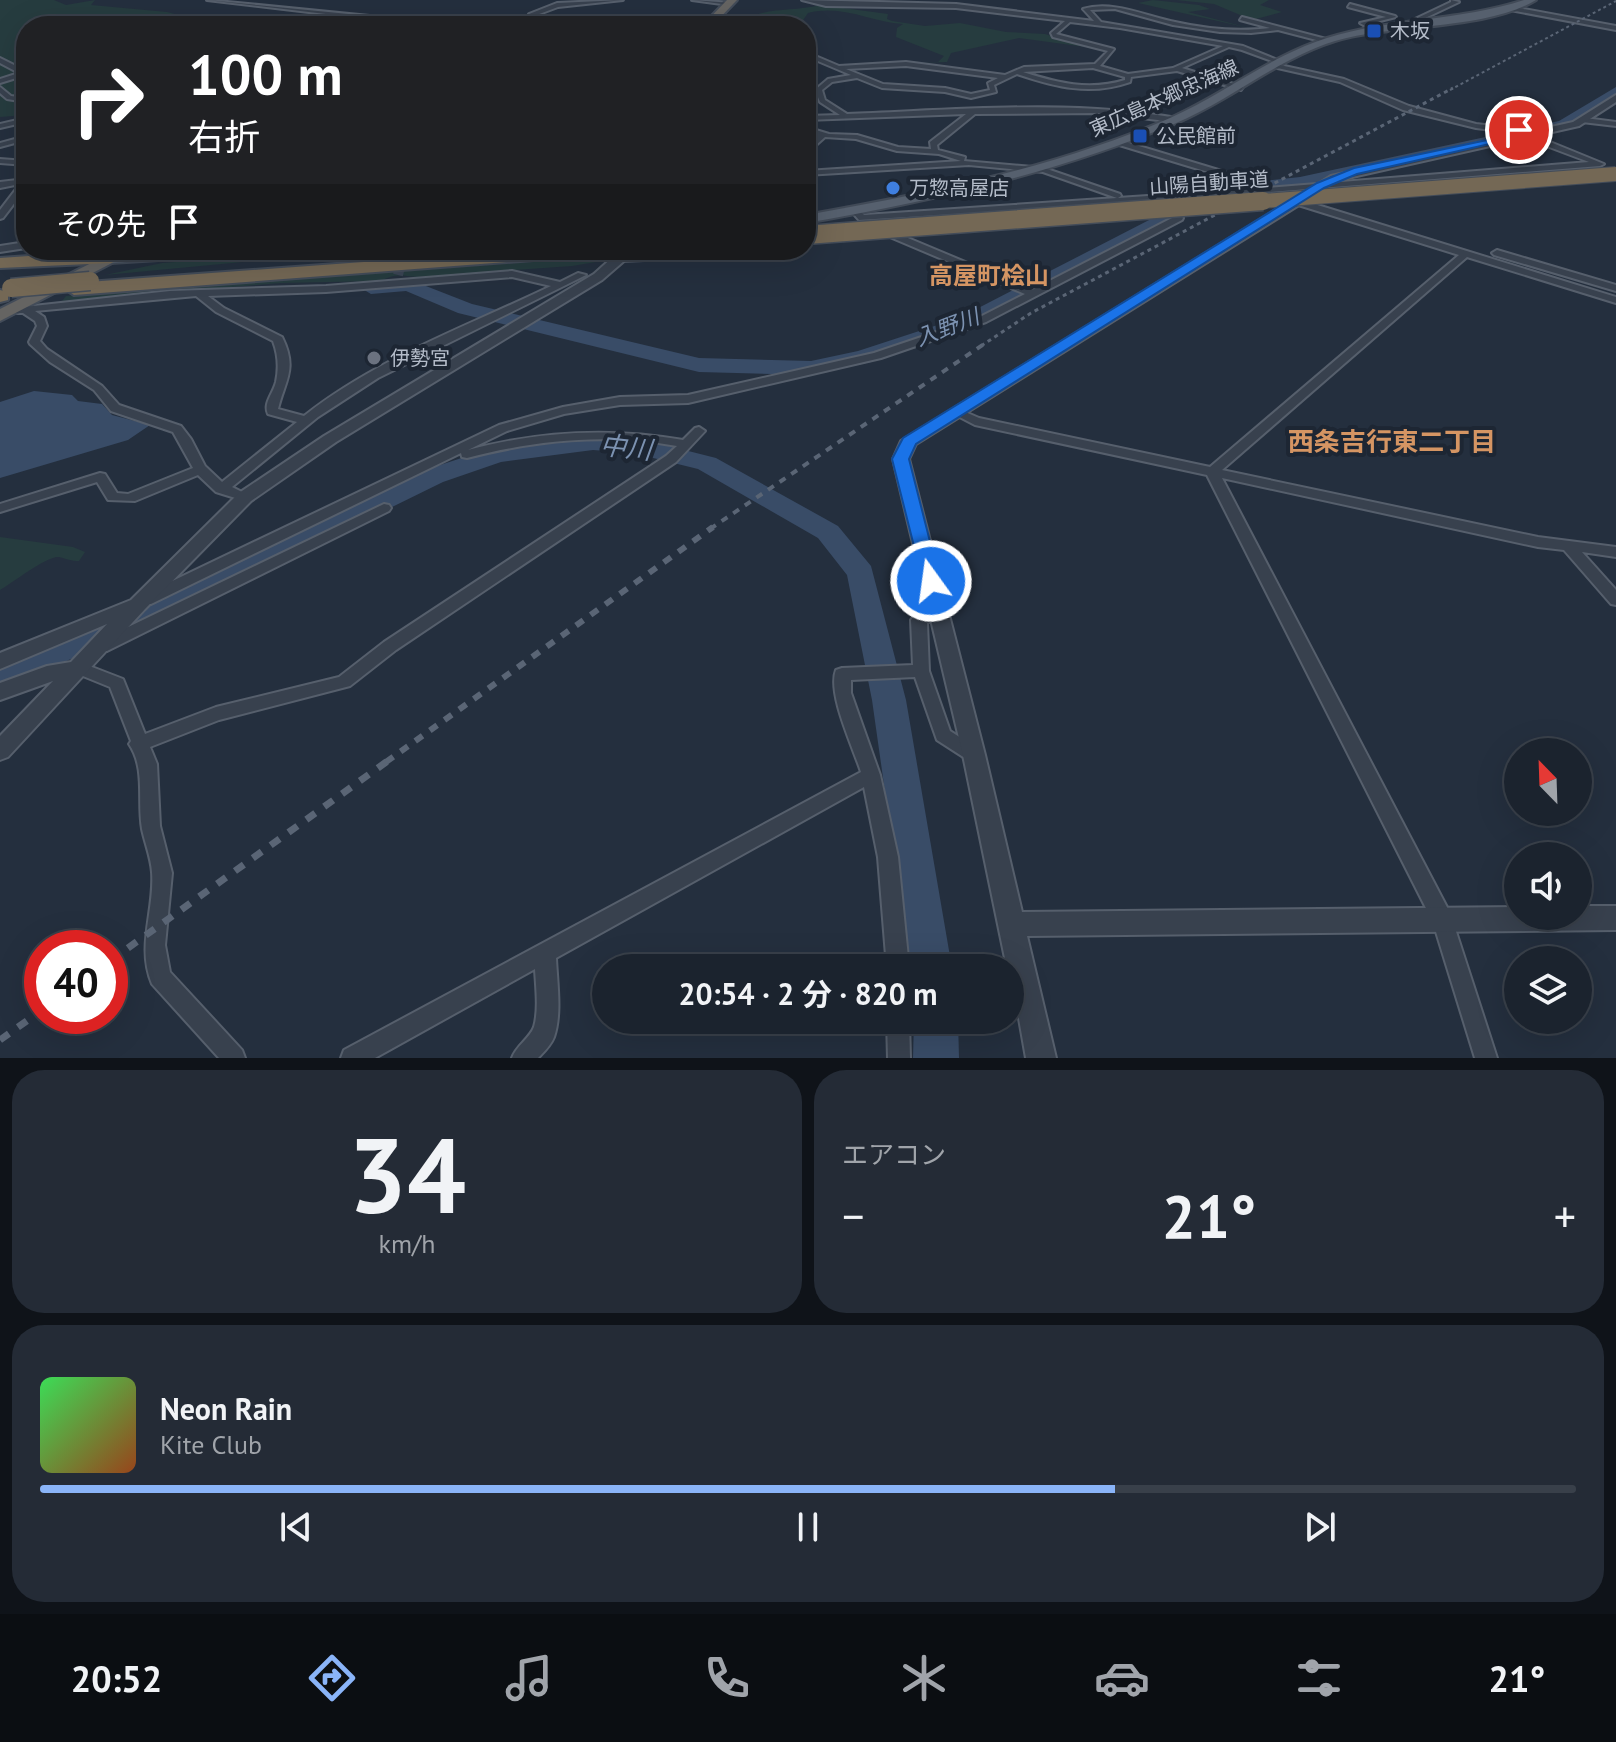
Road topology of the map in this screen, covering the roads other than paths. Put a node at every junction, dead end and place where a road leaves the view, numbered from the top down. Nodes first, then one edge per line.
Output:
1 (210, 0) edge
2 (620, 0) edge
3 (695, 0) edge
4 (805, 0) edge
5 (1493, 0) edge
6 (1532, 0) edge
7 (1453, 1) edge
8 (559, 2) edge
9 (731, 2) edge
10 (1350, 6) dead end
11 (1512, 6) junction
12 (355, 16) edge
13 (531, 16) edge
14 (1242, 19) dead end
15 (1068, 22) junction
16 (1421, 22) junction
17 (1100, 24) junction
18 (1279, 28) junction
19 (1616, 28) edge
20 (1374, 29) junction
21 (1257, 32) junction
22 (1328, 41) junction
23 (1226, 47) junction
24 (816, 59) edge
25 (1279, 64) junction
26 (1095, 67) junction
27 (837, 68) junction
28 (1175, 69) junction
29 (1017, 72) junction
30 (856, 76) junction
31 (1128, 76) junction
32 (1008, 78) junction
33 (1241, 88) junction
34 (971, 96) junction
35 (1616, 98) edge
36 (1070, 101) dead end
37 (978, 111) junction
38 (1094, 111) junction
39 (844, 115) junction
40 (816, 117) edge
41 (1174, 120) junction
42 (1585, 120) junction
43 (1616, 124) edge
44 (1526, 132) junction
45 (816, 133) edge
46 (823, 135) junction
47 (816, 142) edge
48 (1119, 142) junction
49 (935, 151) junction
50 (969, 163) junction
51 (1038, 169) junction
52 (1612, 170) edge
53 (816, 172) edge
54 (1320, 185) junction
55 (1225, 190) junction
56 (16, 194) edge
57 (1163, 197) junction
58 (1125, 199) junction
59 (1300, 200) junction
60 (859, 214) junction
61 (1175, 214) junction
62 (0, 216) edge
63 (816, 218) edge
64 (816, 227) edge
65 (889, 233) junction
66 (816, 236) edge
67 (816, 237) edge
68 (1466, 253) junction
69 (155, 260) edge
70 (249, 260) edge
71 (285, 260) edge
72 (616, 260) edge
73 (0, 266) edge
74 (96, 266) edge
75 (581, 275) dead end
76 (561, 285) junction
77 (1616, 288) edge
78 (1027, 291) junction
79 (201, 292) junction
80 (3, 300) edge
81 (1616, 300) edge
82 (28, 312) junction
83 (956, 412) junction
84 (303, 420) junction
85 (699, 431) dead end
86 (680, 449) junction
87 (439, 459) junction
88 (199, 470) junction
89 (1212, 472) junction
90 (221, 489) junction
91 (245, 497) junction
92 (0, 508) edge
93 (384, 508) dead end
94 (1570, 548) junction
95 (1616, 552) edge
96 (1616, 600) edge
97 (138, 604) junction
98 (938, 612) junction
99 (95, 650) junction
100 (0, 661) edge
101 (79, 668) junction
102 (916, 671) junction
103 (0, 692) edge
104 (138, 744) junction
105 (0, 751) edge
106 (974, 755) junction
107 (871, 775) junction
108 (1616, 918) edge
109 (1443, 920) junction
110 (1011, 924) junction
111 (545, 953) junction
112 (897, 954) edge
113 (898, 1034) edge
114 (234, 1058) edge
115 (352, 1058) edge
116 (523, 1058) edge
117 (899, 1058) edge
118 (1041, 1058) edge
119 (1486, 1058) edge

1 - 12 street
2 - 8 street
3 - 9 street
4 - 15 street
5 - 11 street
6 - 11 main road, 東広島本郷忠海線
7 - 16 street
8 - 13 street
10 - 20 street
11 - 16 main road, 東広島本郷忠海線
11 - 19 street
14 - 18 street
15 - 17 street
15 - 26 street
16 - 20 main road, 東広島本郷忠海線
17 - 21 street
17 - 23 street
18 - 21 street
18 - 22 street
20 - 22 main road, 東広島本郷忠海線
21 - 23 street
22 - 25 main road, 東広島本郷忠海線
23 - 25 street
23 - 28 street
24 - 27 street
25 - 33 main road, 東広島本郷忠海線
25 - 44 street
26 - 29 street
26 - 31 street
27 - 30 street
27 - 32 street
28 - 31 street
28 - 33 street
29 - 31 street
29 - 32 street
30 - 34 street
30 - 39 street
32 - 34 street
33 - 41 main road, 東広島本郷忠海線
34 - 37 street
35 - 42 street
36 - 38 street
37 - 38 street
37 - 39 street
37 - 49 street
38 - 41 street
39 - 40 street
41 - 48 main road, 東広島本郷忠海線
42 - 43 street
42 - 44 street
44 - 52 street
44 - 54 street
45 - 46 street
46 - 47 street
46 - 49 street
48 - 51 main road, 東広島本郷忠海線
48 - 55 street
49 - 50 street
50 - 51 street
50 - 53 street
51 - 58 street
51 - 60 main road, 東広島本郷忠海線
52 - 54 street
52 - 64 highway, 山陽自動車道, bridge
52 - 66 highway, 山陽自動車道, bridge
54 - 55 street
54 - 59 street
55 - 57 street
56 - 62 street
57 - 58 street
57 - 61 street
58 - 60 street
59 - 68 street
59 - 77 street
59 - 83 street
60 - 63 main road, 東広島本郷忠海線
60 - 65 street
61 - 65 street
61 - 78 street
65 - 67 street
65 - 78 street
68 - 81 street
68 - 89 street
69 - 74 main road
70 - 74 highway
71 - 74 highway
72 - 91 street
73 - 74 highway
74 - 80 highway
74 - 80 highway
74 - 80 highway
75 - 76 street
76 - 79 street
76 - 84 street
78 - 87 street
79 - 82 street
79 - 84 street
80 - 82 street
82 - 88 street
83 - 89 street
83 - 98 street
84 - 90 street
85 - 86 street
86 - 87 street
86 - 104 street
87 - 97 street
88 - 90 street
88 - 92 street
89 - 94 street
89 - 109 street
90 - 91 street
91 - 97 street
93 - 99 street
94 - 95 street
94 - 96 street
97 - 99 street
97 - 100 street
98 - 102 street
98 - 106 street
99 - 101 street
101 - 103 street
101 - 104 street
101 - 105 street
102 - 106 street
102 - 107 street
104 - 114 street
106 - 110 street
107 - 111 street
107 - 112 street
108 - 109 street
109 - 110 street
109 - 119 street
110 - 118 street
111 - 115 street
111 - 116 street
113 - 117 street

